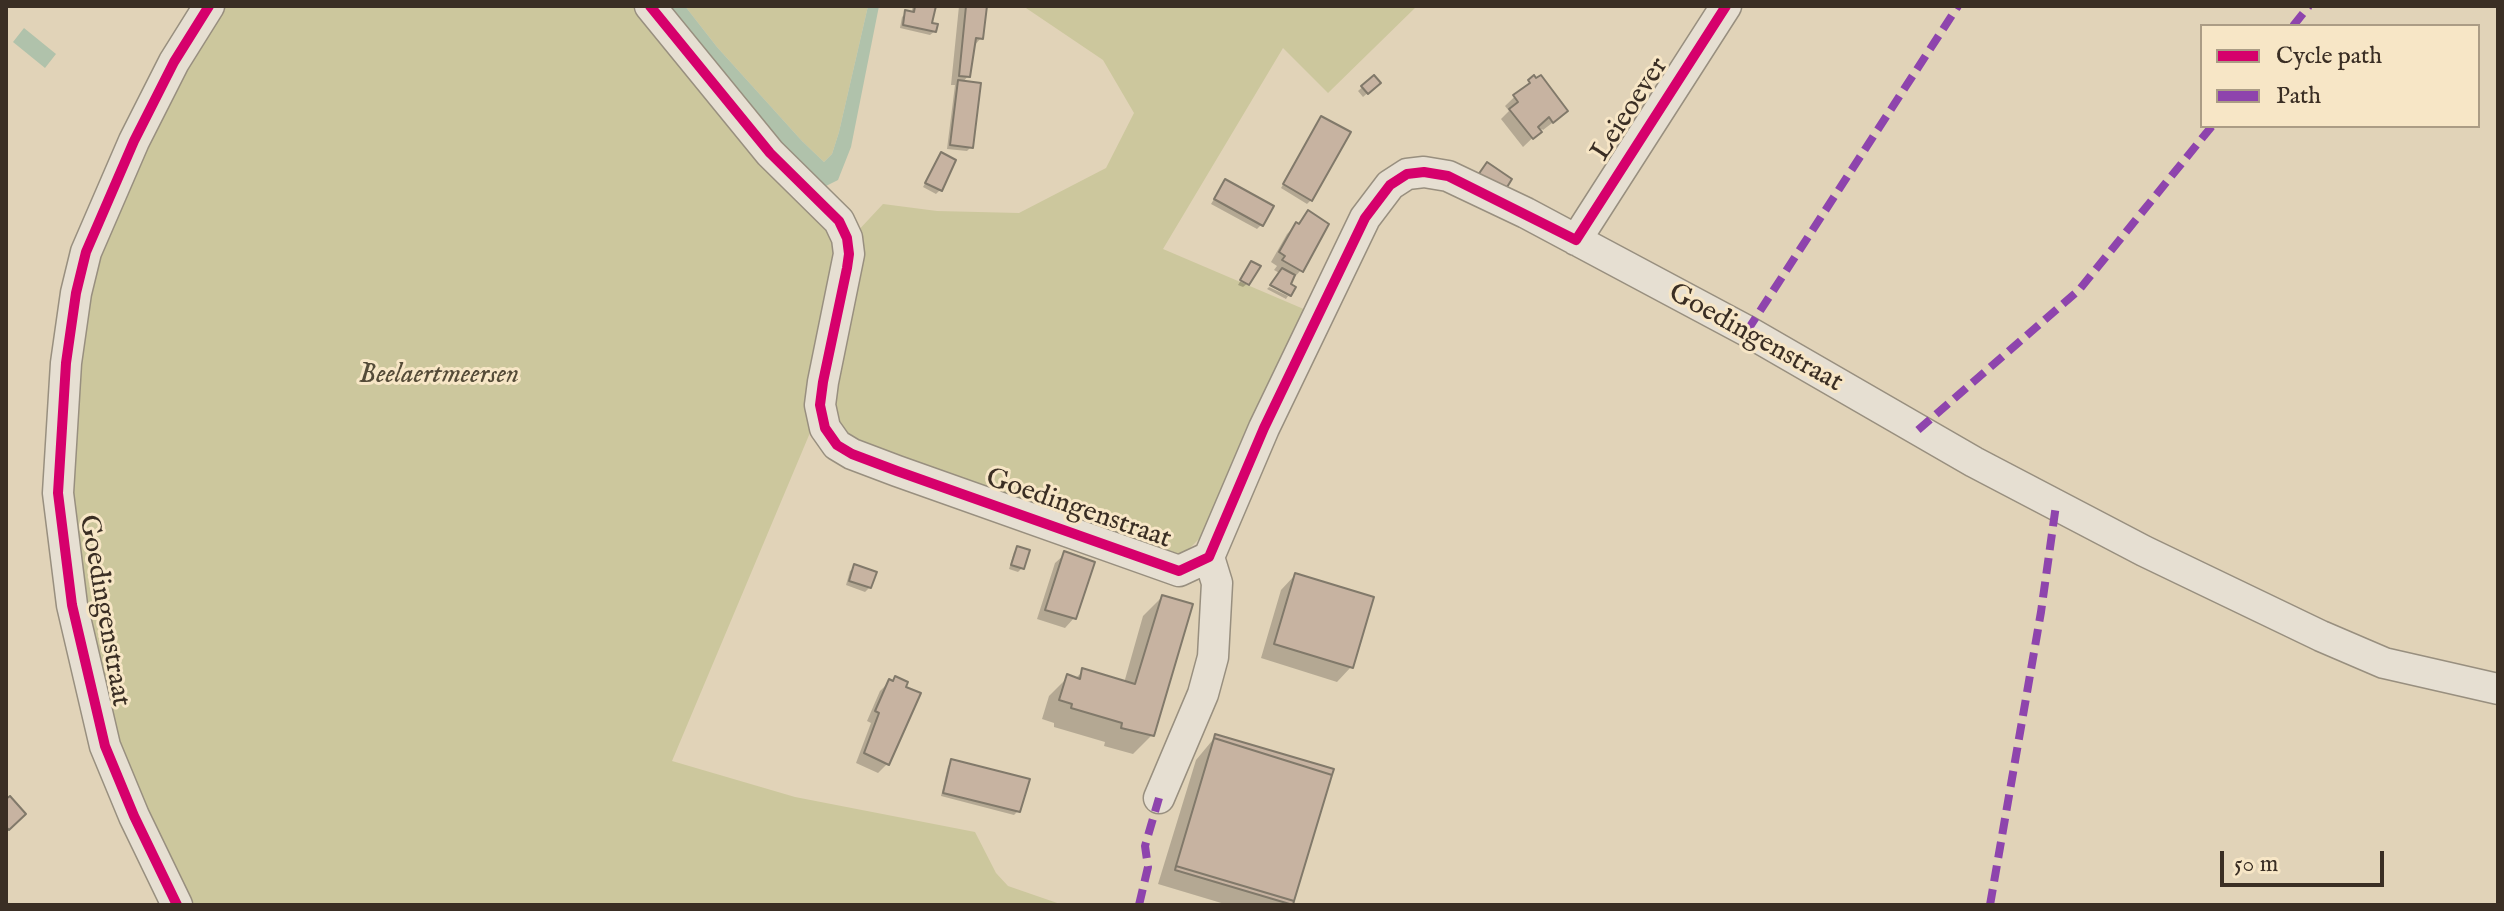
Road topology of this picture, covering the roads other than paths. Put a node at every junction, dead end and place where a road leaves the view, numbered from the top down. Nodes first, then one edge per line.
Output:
1 (209, 6) edge
2 (650, 6) edge
3 (1726, 6) edge
4 (1576, 240) junction
5 (1209, 557) junction
6 (2498, 689) edge
7 (1159, 798) dead end
8 (177, 905) edge

1 - 8 street, Goedingenstraat
2 - 5 street, Goedingenstraat
3 - 4 street, Leieoever
4 - 5 street, Goedingenstraat
4 - 6 street, Goedingenstraat
5 - 7 street

